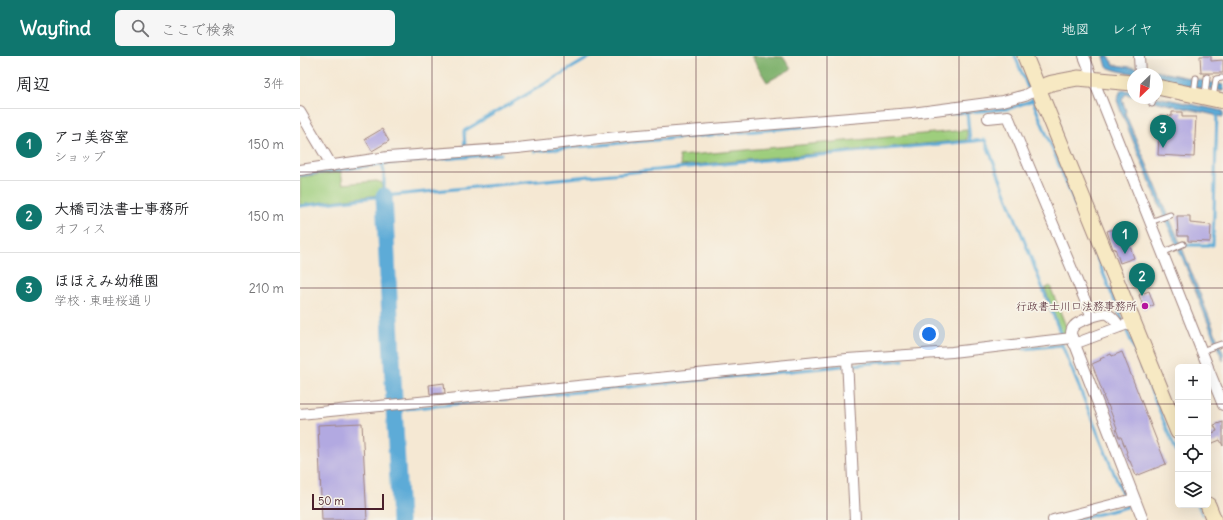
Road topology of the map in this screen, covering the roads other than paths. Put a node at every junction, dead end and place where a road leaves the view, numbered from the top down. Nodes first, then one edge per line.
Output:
1 (1026, 56) edge
2 (1084, 56) edge
3 (1140, 56) edge
4 (1139, 68) edge
5 (1127, 76) edge
6 (1196, 78) dead end
7 (1222, 78) dead end
8 (1206, 79) dead end
9 (1093, 80) junction
10 (1038, 88) junction
11 (1163, 88) edge
12 (1208, 92) edge
13 (300, 112) edge
14 (988, 118) dead end
15 (332, 166) junction
16 (300, 170) edge
17 (1170, 215) dead end
18 (1150, 222) junction
19 (1183, 244) dead end
20 (1162, 253) junction
21 (1092, 317) junction
22 (1126, 325) junction
23 (1067, 340) junction
24 (1221, 344) dead end
25 (1202, 351) junction
26 (848, 364) junction
27 (1207, 364) edge
28 (1211, 375) edge
29 (1223, 405) edge
30 (300, 414) edge
31 (1175, 426) edge
32 (1134, 499) junction
33 (1209, 508) edge
34 (855, 520) edge
35 (1053, 520) edge
36 (1143, 520) edge
37 (1214, 520) edge

1 - 10 street
2 - 9 street
3 - 4 street
5 - 9 street
6 - 12 lane
7 - 12 lane
8 - 12 lane
9 - 10 street
9 - 18 street
10 - 15 street
10 - 22 street
11 - 12 street
13 - 15 street
14 - 21 street
15 - 16 street
17 - 18 lane
18 - 20 street
19 - 20 lane
20 - 25 street
21 - 22 street
21 - 23 street
22 - 23 street
22 - 31 street
23 - 26 street
23 - 32 street
24 - 25 lane
25 - 27 street
26 - 30 street
26 - 34 street
28 - 29 street
32 - 35 street
32 - 36 street
33 - 37 street

